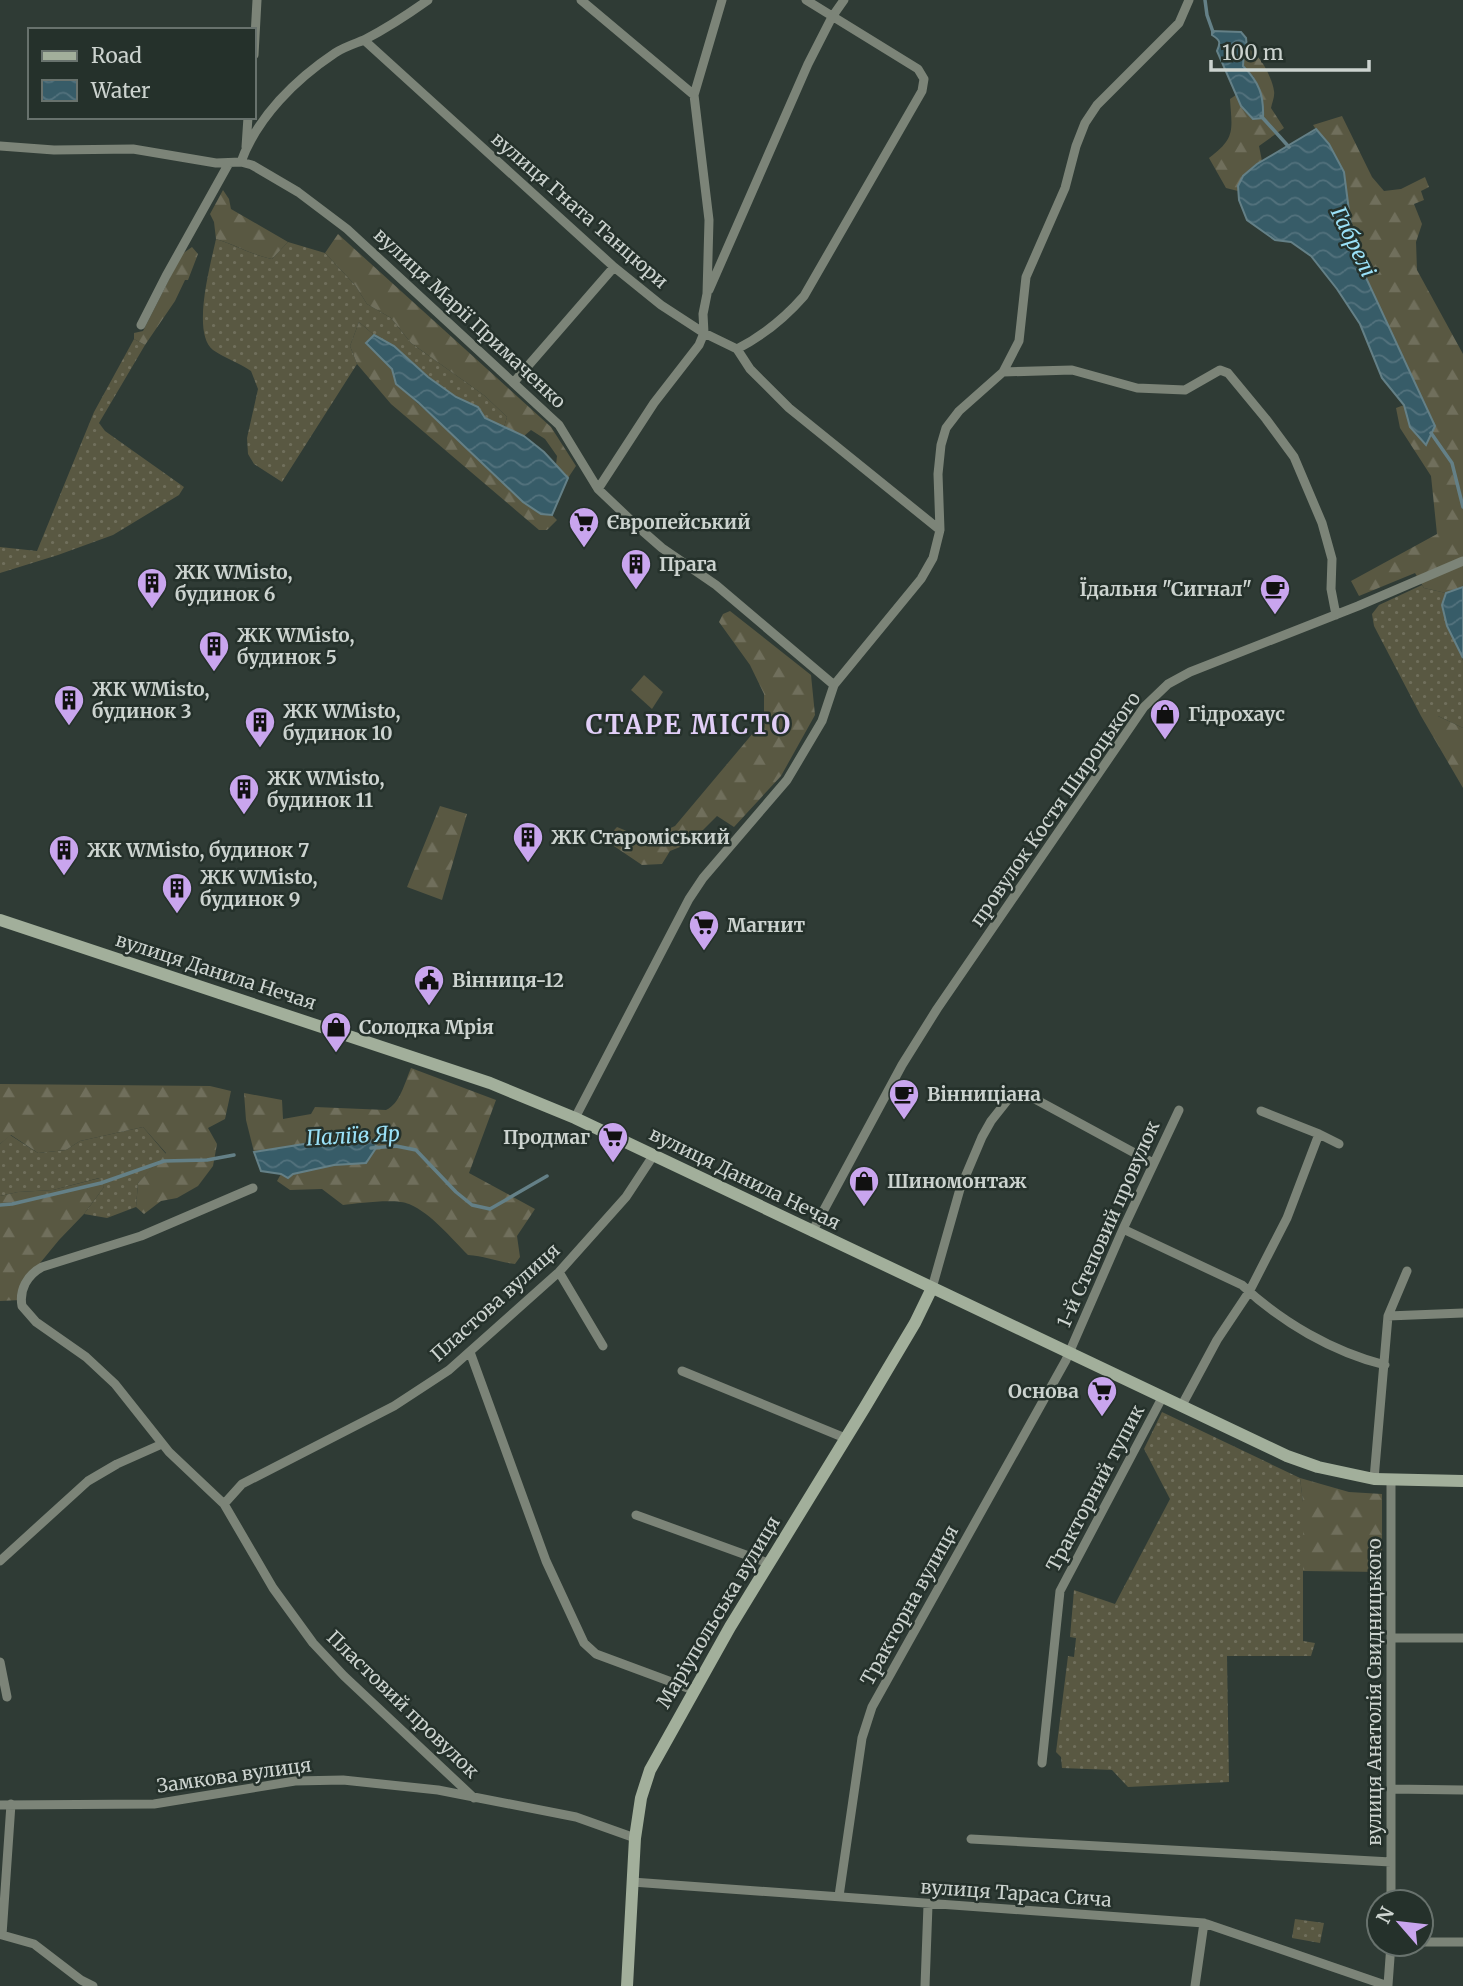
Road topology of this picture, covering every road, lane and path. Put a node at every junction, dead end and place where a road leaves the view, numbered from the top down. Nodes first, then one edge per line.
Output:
1 (257, 0) edge
2 (428, 0) edge
3 (580, 0) edge
4 (722, 0) edge
5 (806, 0) edge
6 (844, 0) edge
7 (1189, 0) edge
8 (832, 17) junction
9 (255, 28) edge
10 (364, 40) junction
11 (694, 95) junction
12 (248, 119) edge
13 (0, 146) edge
14 (246, 149) junction
15 (241, 162) junction
16 (229, 163) junction
17 (614, 267) junction
18 (707, 294) junction
19 (141, 325) dead end
20 (705, 333) junction
21 (737, 349) junction
22 (1003, 372) junction
23 (514, 382) junction
24 (598, 489) junction
25 (940, 530) junction
26 (1463, 561) edge
27 (1336, 615) junction
28 (834, 685) junction
29 (0, 920) edge
30 (1179, 1110) dead end
31 (1261, 1111) dead end
32 (575, 1118) junction
33 (1319, 1134) junction
34 (1339, 1144) dead end
35 (653, 1156) junction
36 (1153, 1163) junction
37 (253, 1188) dead end
38 (1123, 1229) junction
39 (812, 1232) junction
40 (1407, 1271) dead end
41 (559, 1272) junction
42 (933, 1288) junction
43 (1249, 1292) junction
44 (1463, 1313) edge
45 (1388, 1316) junction
46 (603, 1346) dead end
47 (470, 1352) junction
48 (1070, 1352) junction
49 (1385, 1365) junction
50 (682, 1371) dead end
51 (1163, 1396) junction
52 (1182, 1405) junction
53 (845, 1438) junction
54 (162, 1444) junction
55 (1374, 1479) junction
56 (1391, 1481) junction
57 (1463, 1481) edge
58 (224, 1504) junction
59 (636, 1514) dead end
60 (0, 1561) edge
61 (768, 1563) junction
62 (1391, 1638) junction
63 (1463, 1639) edge
64 (0, 1662) edge
65 (693, 1690) junction
66 (7, 1697) dead end
67 (1042, 1763) dead end
68 (1391, 1789) junction
69 (1463, 1790) edge
70 (474, 1798) junction
71 (11, 1804) junction
72 (0, 1805) edge
73 (635, 1838) junction
74 (971, 1839) dead end
75 (1391, 1862) junction
76 (632, 1882) junction
77 (1391, 1888) edge
78 (839, 1896) junction
79 (928, 1905) junction
80 (1204, 1923) junction
81 (1435, 1942) edge
82 (1463, 1942) edge
83 (1390, 1958) edge
84 (93, 1986) edge
85 (627, 1986) edge
86 (925, 1986) edge
87 (1195, 1986) edge
88 (1388, 1986) edge

1 - 9 street
2 - 10 street
3 - 11 street
4 - 11 street
5 - 8 street
6 - 8 street
7 - 22 street
8 - 18 street
8 - 21 street
10 - 14 street
10 - 17 street, вулиця Гната Танцюри
11 - 18 street
12 - 14 street
13 - 16 street
14 - 15 street
15 - 16 street
15 - 23 street, вулиця Марії Примаченко
16 - 19 street
17 - 20 street, вулиця Гната Танцюри
17 - 23 street
18 - 20 street
20 - 21 street, вулиця Гната Танцюри
20 - 24 street
21 - 25 street, вулиця Гната Танцюри
22 - 25 street
22 - 27 street
23 - 24 street, вулиця Марії Примаченко
24 - 28 street, вулиця Марії Примаченко
25 - 28 street
26 - 27 street, провулок Костя Широцького
27 - 39 street, провулок Костя Широцького
28 - 32 street
29 - 32 main road, вулиця Данила Нечая
30 - 36 street, 1-й Степовий провулок
31 - 33 street
32 - 35 main road, вулиця Данила Нечая
33 - 34 street
33 - 43 street
35 - 39 main road, вулиця Данила Нечая
35 - 41 street, Пластова вулиця
36 - 38 street, 1-й Степовий провулок
36 - 42 street
37 - 54 street, Пластовий провулок
38 - 43 street
38 - 48 street, 1-й Степовий провулок
39 - 42 main road, вулиця Данила Нечая
40 - 45 street
41 - 46 street
41 - 47 street, Пластова вулиця
42 - 48 main road, вулиця Данила Нечая
42 - 53 main road, Маріупольська вулиця
43 - 49 street
43 - 52 street
44 - 45 street
45 - 49 street
47 - 58 street, Пластова вулиця
47 - 65 street
48 - 51 main road, вулиця Данила Нечая
48 - 78 street, Тракторна вулиця
49 - 55 street
50 - 53 street
51 - 52 main road, вулиця Данила Нечая
51 - 67 street, Тракторний тупик
52 - 55 main road, вулиця Данила Нечая
53 - 61 main road, Маріупольська вулиця
54 - 58 street, Пластовий провулок
54 - 60 street
55 - 56 main road, вулиця Данила Нечая
56 - 57 main road, вулиця Данила Нечая
56 - 62 street, вулиця Анатолія Свидницького
58 - 70 street, Пластовий провулок
59 - 61 street
61 - 65 main road, Маріупольська вулиця
62 - 63 street
62 - 68 street, вулиця Анатолія Свидницького
64 - 66 street
65 - 73 main road, Маріупольська вулиця
68 - 69 street
68 - 75 street, вулиця Анатолія Свидницького
70 - 71 street, Замкова вулиця
70 - 73 street, Замкова вулиця
71 - 72 street, Замкова вулиця
71 - 84 street
73 - 76 main road, Маріупольська вулиця
74 - 75 street
75 - 77 street, вулиця Анатолія Свидницького
76 - 78 street, вулиця Тараса Сича
76 - 85 main road, Маріупольська вулиця
78 - 79 street, вулиця Тараса Сича
79 - 80 street, вулиця Тараса Сича
79 - 86 street
80 - 87 street
80 - 88 street, вулиця Тараса Сича
81 - 82 street
83 - 88 street

